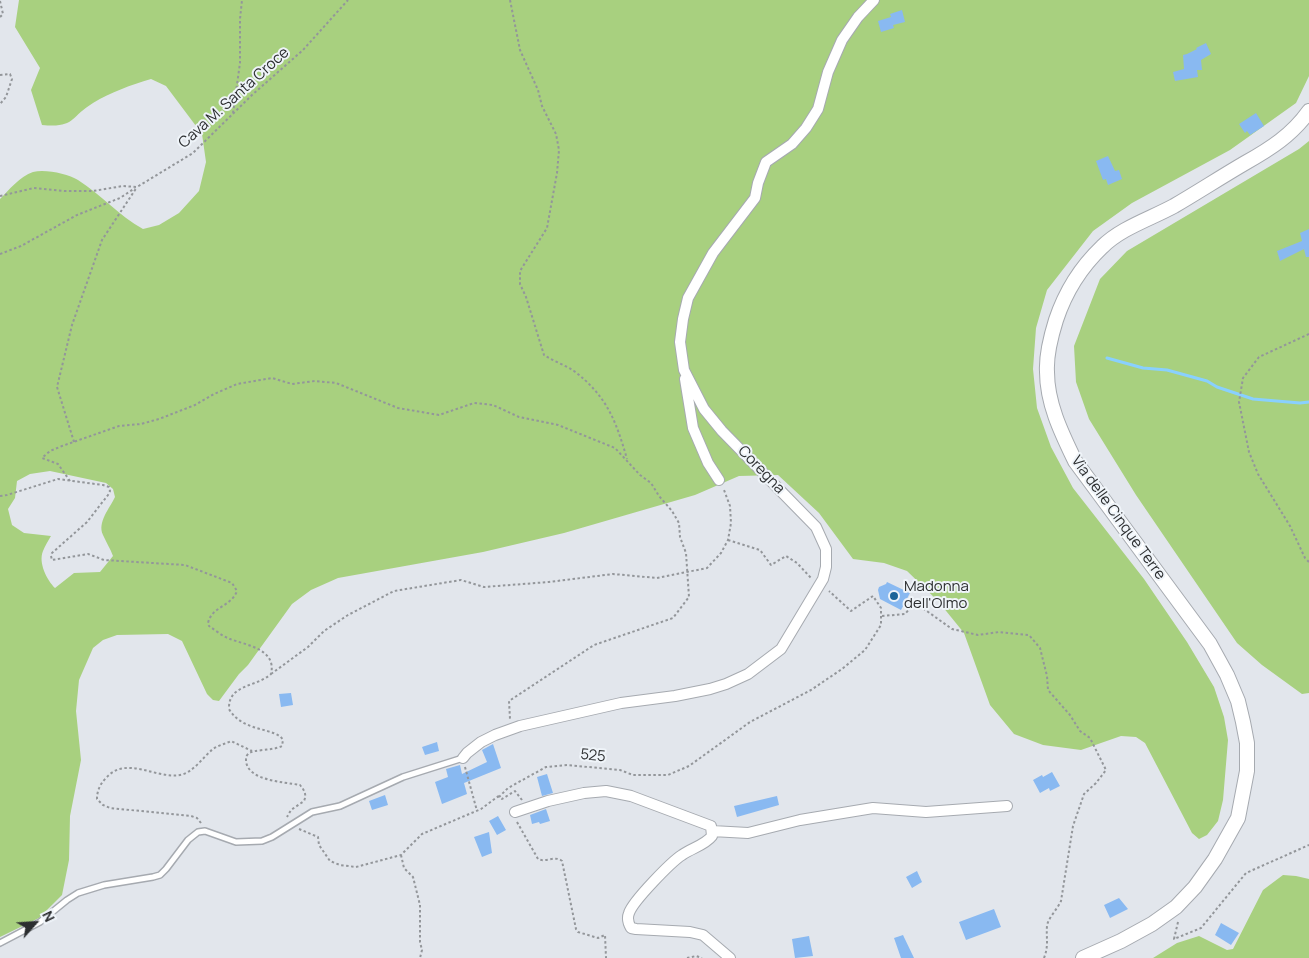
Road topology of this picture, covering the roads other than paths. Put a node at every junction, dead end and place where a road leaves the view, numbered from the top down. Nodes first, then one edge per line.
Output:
1 (874, 0) edge
2 (1309, 111) edge
3 (684, 370) junction
4 (719, 480) road end
5 (463, 758) joint
6 (1007, 806) dead end
7 (515, 812) road end
8 (712, 831) junction
9 (0, 943) edge
10 (730, 958) edge
11 (1083, 958) edge

1 - 3 street, Coregna
2 - 11 main road, Via delle Cinque Terre
3 - 4 street
3 - 5 street, Coregna
5 - 9 lane
6 - 8 street
7 - 8 street
8 - 10 street

